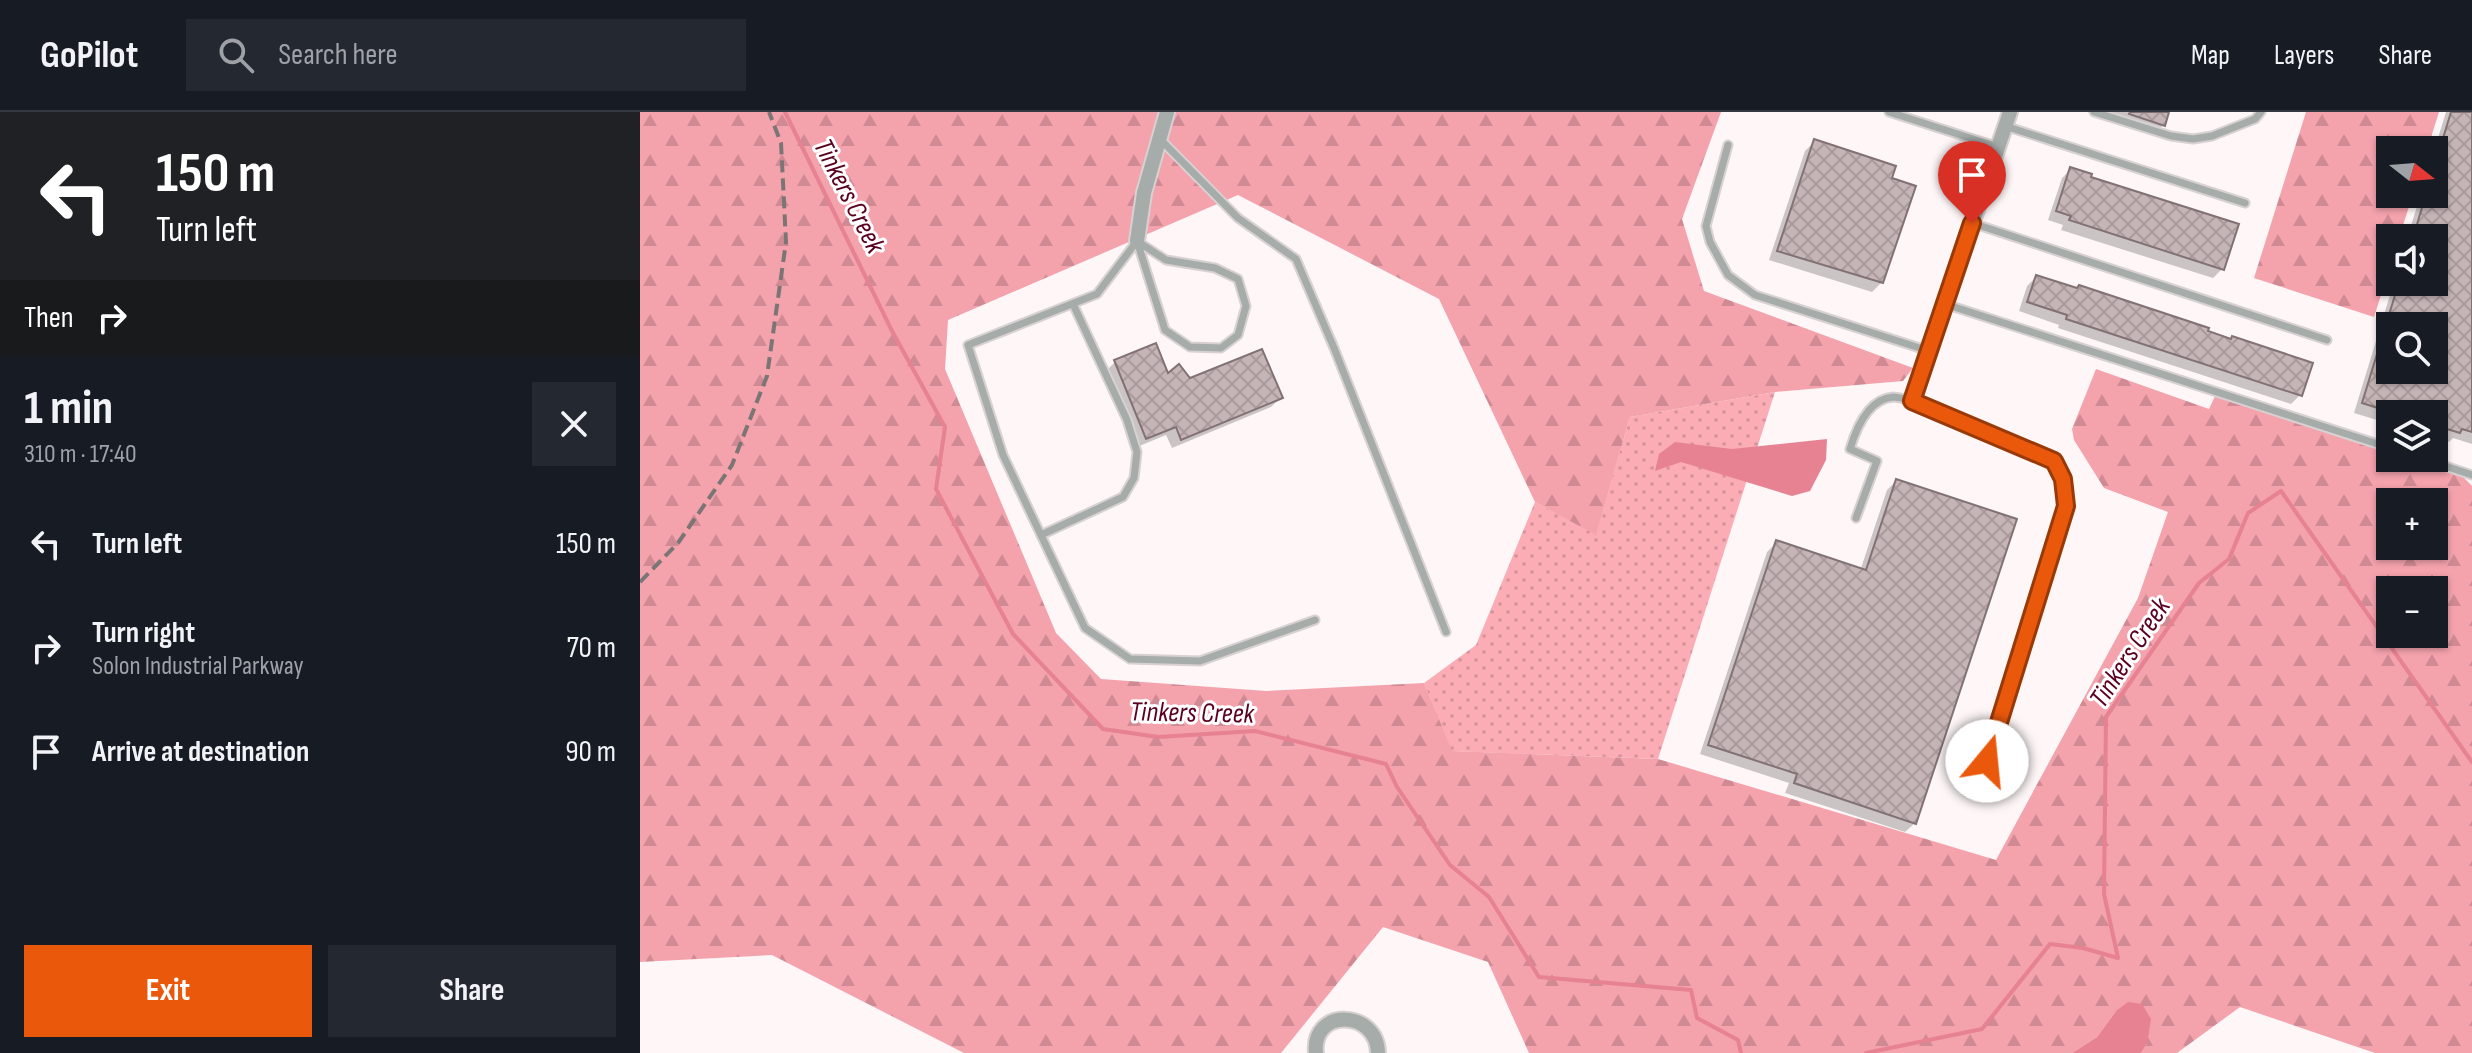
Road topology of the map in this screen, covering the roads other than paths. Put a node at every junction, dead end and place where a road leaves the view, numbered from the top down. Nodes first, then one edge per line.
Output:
1 (1167, 112) edge
2 (1889, 112) edge
3 (2094, 112) edge
4 (2261, 112) edge
5 (2008, 119) edge
6 (1159, 137) junction
7 (1728, 145) dead end
8 (1998, 147) junction
9 (2245, 203) dead end
10 (1972, 223) junction
11 (1137, 241) junction
12 (1073, 304) junction
13 (1945, 304) junction
14 (2327, 340) dead end
15 (1929, 351) junction
16 (1912, 401) junction
17 (2376, 443) edge
18 (2448, 467) edge
19 (2472, 475) edge
20 (1856, 518) dead end
21 (1041, 535) junction
22 (1315, 620) dead end
23 (1446, 632) dead end
24 (1987, 761) dead end
25 (1316, 1053) edge
26 (1378, 1053) edge

1 - 6 street
2 - 8 lane
3 - 4 lane
5 - 8 street
5 - 9 lane
6 - 11 street
6 - 23 lane
7 - 15 lane
8 - 10 street
10 - 13 street
10 - 14 lane
11 - 11 lane
11 - 12 lane
12 - 21 lane
12 - 21 lane
13 - 15 street
13 - 17 lane
15 - 16 street
16 - 20 lane
16 - 24 lane
18 - 19 lane
21 - 22 lane
25 - 26 street

